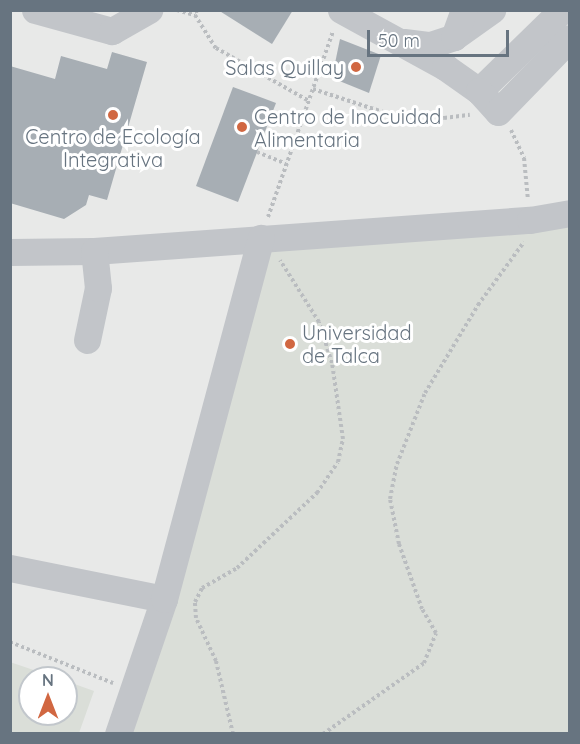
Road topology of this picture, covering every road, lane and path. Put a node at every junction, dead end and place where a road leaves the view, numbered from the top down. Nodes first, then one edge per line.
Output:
1 (35, 10) edge
2 (149, 10) edge
3 (177, 10) edge
4 (464, 10) edge
5 (492, 10) edge
6 (562, 10) edge
7 (196, 13) edge
8 (338, 18) edge
9 (454, 37) junction
10 (570, 38) edge
11 (393, 41) junction
12 (313, 89) junction
13 (479, 91) junction
14 (309, 101) junction
15 (498, 112) junction
16 (257, 152) dead end
17 (286, 164) junction
18 (570, 213) edge
19 (530, 220) junction
20 (261, 238) junction
21 (94, 251) junction
22 (10, 252) edge
23 (87, 340) dead end
24 (10, 568) edge
25 (164, 599) junction
26 (10, 642) edge
27 (133, 691) junction
28 (118, 734) edge
29 (233, 734) edge
30 (323, 734) edge

1 - 2 lane
3 - 7 path
4 - 9 lane
5 - 9 lane
6 - 13 lane
7 - 14 path
8 - 11 lane
8 - 12 path
9 - 11 lane
10 - 15 lane
11 - 13 lane
12 - 14 path
12 - 15 path
13 - 15 lane
14 - 17 path
15 - 19 path
16 - 17 path
17 - 20 path
18 - 19 lane
19 - 20 lane
19 - 30 path
20 - 21 lane
20 - 25 lane
20 - 29 path
21 - 22 lane
21 - 23 lane
24 - 25 lane
25 - 27 lane
26 - 27 path
27 - 28 lane

